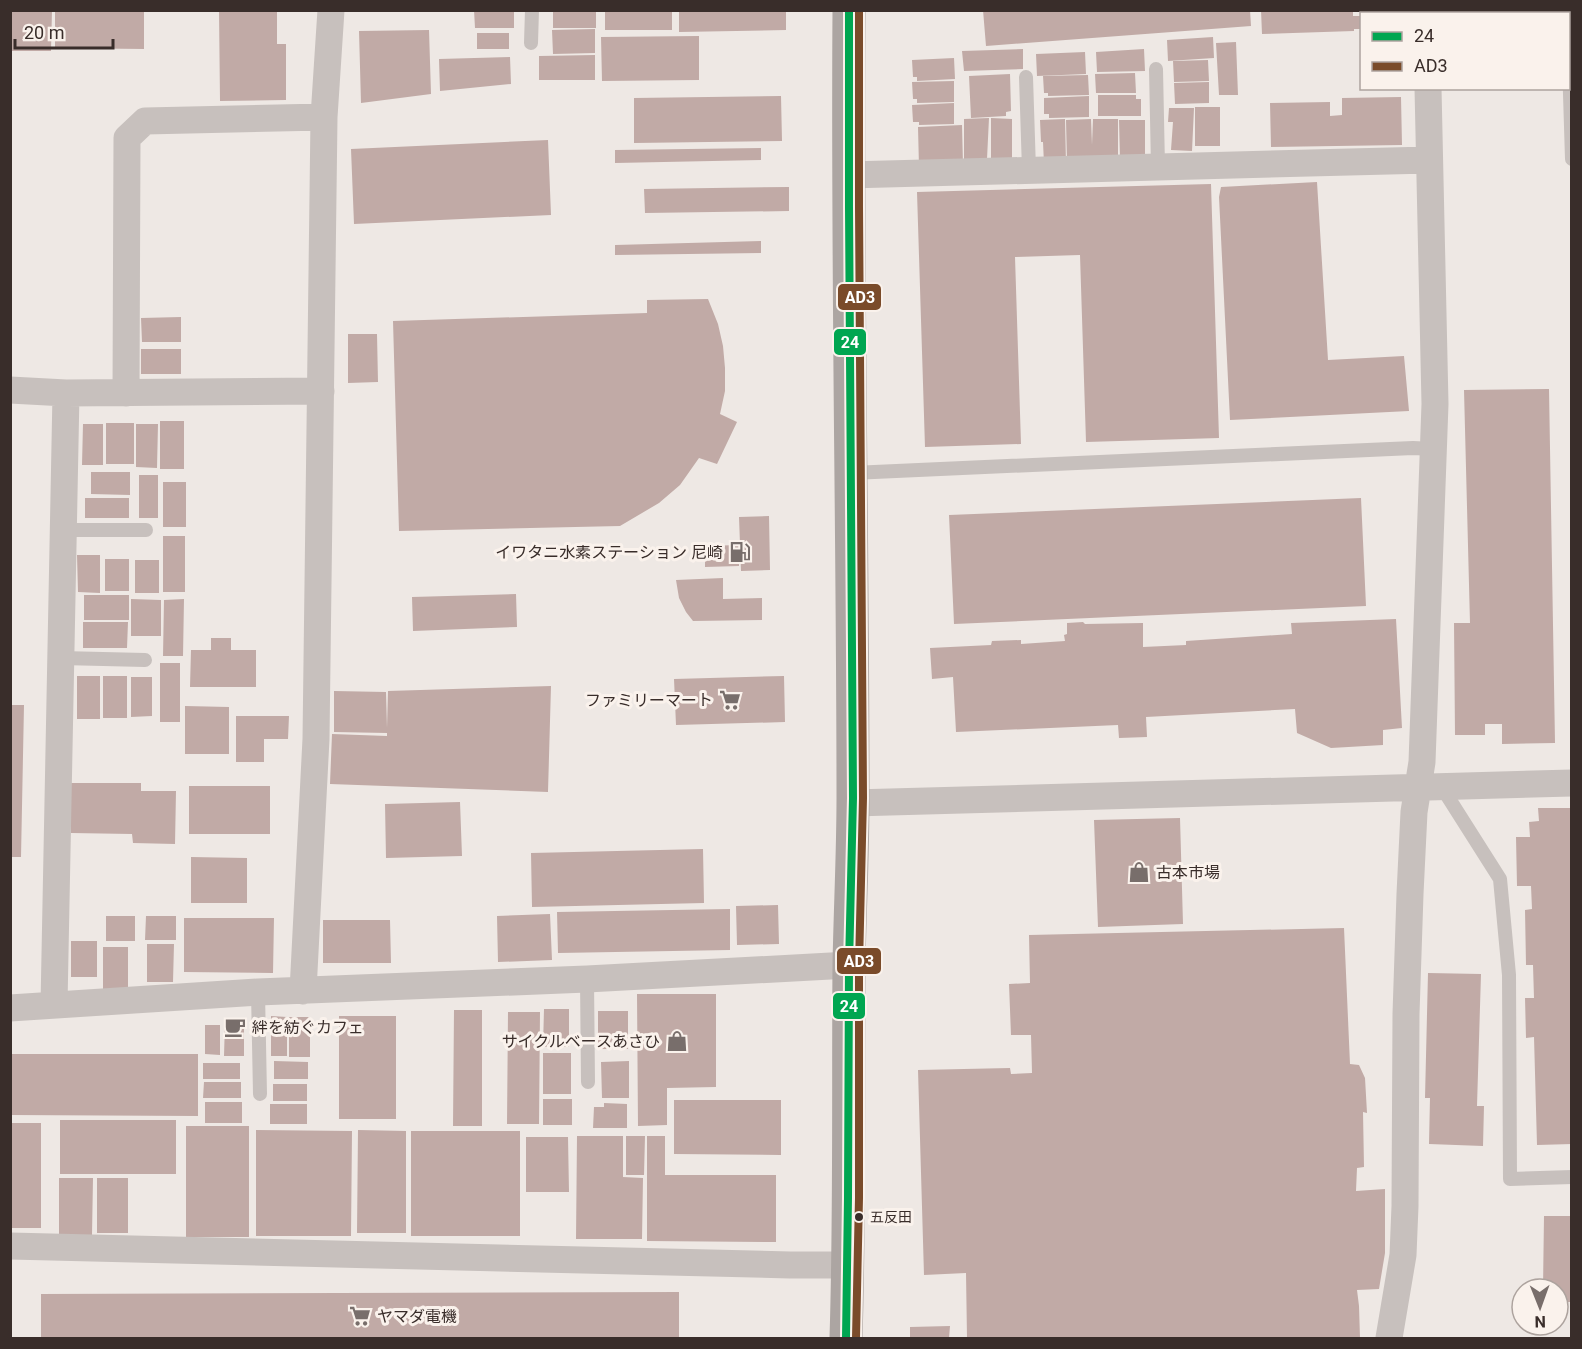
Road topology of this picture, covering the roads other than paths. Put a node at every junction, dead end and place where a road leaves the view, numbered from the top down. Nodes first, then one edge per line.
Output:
1 (331, 10) edge
2 (532, 10) edge
3 (849, 10) edge
4 (531, 43) dead end
5 (1156, 69) dead end
6 (1570, 72) edge
7 (1026, 77) dead end
8 (1428, 90) edge
9 (324, 117) junction
10 (1572, 159) edge
11 (1429, 160) junction
12 (1158, 167) junction
13 (1029, 170) junction
14 (848, 175) junction
15 (10, 390) edge
16 (321, 392) junction
17 (66, 393) junction
18 (126, 393) junction
19 (1433, 449) junction
20 (852, 473) junction
21 (63, 530) junction
22 (146, 530) dead end
23 (61, 658) junction
24 (145, 660) dead end
25 (1572, 783) edge
26 (1429, 787) junction
27 (853, 803) junction
28 (849, 965) junction
29 (587, 979) junction
30 (303, 991) junction
31 (258, 992) junction
32 (54, 1005) junction
33 (10, 1008) edge
34 (588, 1082) dead end
35 (260, 1094) dead end
36 (1572, 1177) edge
37 (10, 1246) edge
38 (848, 1265) junction
39 (846, 1338) edge
40 (1389, 1338) edge

1 - 9 street
2 - 4 lane
3 - 14 main road
5 - 12 lane
6 - 10 lane
7 - 13 lane
8 - 11 street
9 - 16 street
9 - 18 street
11 - 12 street
11 - 19 street
12 - 13 street
13 - 14 street
14 - 20 main road
15 - 17 street
16 - 18 street
16 - 30 street
17 - 18 street
17 - 21 street
19 - 20 lane
19 - 26 street
20 - 27 main road
21 - 22 lane
21 - 23 street
23 - 24 lane
23 - 32 street
25 - 26 street
26 - 27 street
26 - 36 lane
26 - 40 street
27 - 28 main road
28 - 29 street
28 - 38 main road
29 - 30 street
29 - 34 lane
30 - 31 street
31 - 32 street
31 - 35 lane
32 - 33 street
37 - 38 street
38 - 39 main road

